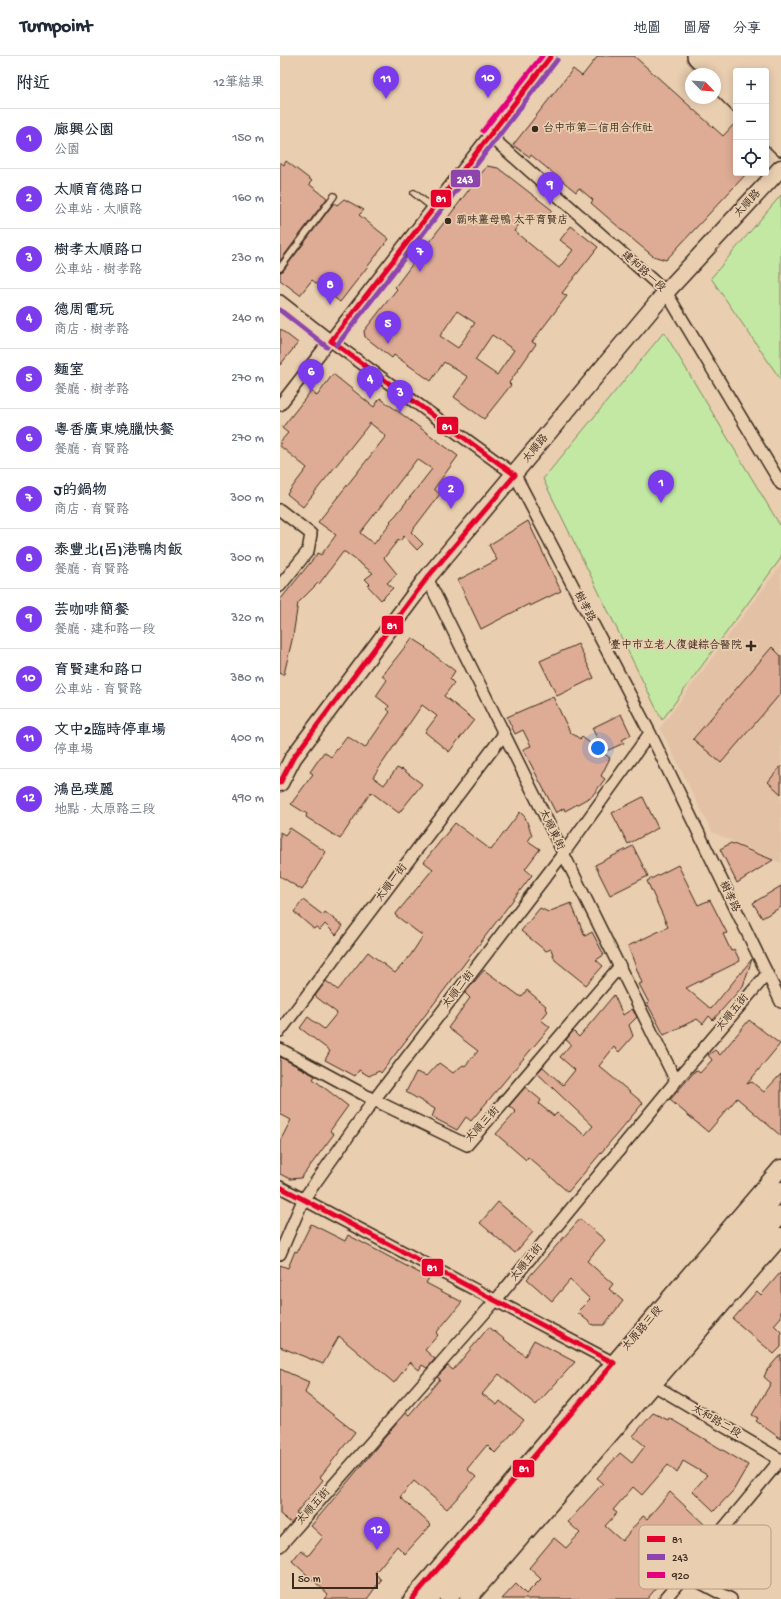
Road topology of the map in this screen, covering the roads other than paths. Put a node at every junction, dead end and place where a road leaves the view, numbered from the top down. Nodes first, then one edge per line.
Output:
1 (551, 56) edge
2 (686, 56) edge
3 (698, 56) edge
4 (714, 56) edge
5 (728, 56) edge
6 (751, 56) edge
7 (767, 56) edge
8 (779, 56) edge
9 (781, 58) edge
10 (698, 68) edge
11 (741, 68) edge
12 (781, 69) edge
13 (733, 75) edge
14 (781, 84) edge
15 (733, 89) edge
16 (721, 91) edge
17 (769, 95) edge
18 (734, 104) edge
19 (781, 106) edge
20 (769, 110) edge
21 (781, 122) edge
22 (769, 124) edge
23 (490, 135) junction
24 (781, 136) edge
25 (769, 138) edge
26 (781, 150) edge
27 (781, 168) edge
28 (414, 193) dead end
29 (334, 196) dead end
30 (433, 208) junction
31 (280, 268) edge
32 (666, 292) junction
33 (280, 301) edge
34 (331, 341) junction
35 (280, 405) edge
36 (515, 475) junction
37 (781, 484) edge
38 (280, 510) edge
39 (428, 578) junction
40 (280, 586) edge
41 (650, 733) junction
42 (504, 734) junction
43 (284, 764) edge
44 (280, 783) edge
45 (563, 854) junction
46 (620, 966) junction
47 (767, 974) junction
48 (781, 1002) edge
49 (280, 1031) edge
50 (280, 1049) edge
51 (676, 1081) junction
52 (374, 1100) junction
53 (781, 1168) edge
54 (280, 1188) edge
55 (781, 1190) edge
56 (303, 1200) junction
57 (781, 1214) edge
58 (781, 1236) edge
59 (280, 1254) edge
60 (496, 1300) junction
61 (614, 1363) junction
62 (652, 1384) junction
63 (781, 1459) edge
64 (727, 1525) edge
65 (280, 1546) edge
66 (674, 1589) edge
67 (712, 1589) edge
68 (412, 1599) edge
69 (429, 1599) edge
70 (448, 1599) edge
71 (468, 1599) edge
72 (665, 1599) edge
73 (731, 1599) edge

1 - 23 street
2 - 10 street
3 - 15 highway
4 - 13 street
5 - 11 highway
6 - 14 highway
7 - 12 street
8 - 9 highway
16 - 18 street
17 - 19 highway
20 - 21 street
22 - 24 highway
23 - 30 street
23 - 32 street, 建和路一段
25 - 26 street
27 - 32 main road, 太順路
28 - 30 lane
29 - 31 lane
30 - 34 street
32 - 36 main road, 太順路
32 - 37 street, 建和路一段
33 - 34 street, 樹孝路
34 - 35 street
34 - 36 street, 樹孝路
36 - 39 main road, 太順路
36 - 41 street, 樹孝路
38 - 40 street
39 - 42 street, 太順東街
39 - 43 main road, 太順路
41 - 45 street, 太順二街
41 - 47 street, 樹孝路
42 - 45 street, 太順東街
42 - 49 street, 太順一街
43 - 44 main road, 太順路
45 - 46 street, 太順東街
45 - 52 street, 太順二街
46 - 51 street, 太順東街
46 - 52 street, 太順三街
47 - 48 street, 樹孝路
47 - 51 street, 太順五街
50 - 52 street, 太順三街
51 - 60 street, 太順五街
52 - 56 street, 太順二街
53 - 61 main road, 太原路三段
54 - 56 street
55 - 69 main road, 太原路三段
56 - 59 street, 太順二街
56 - 60 street
57 - 70 main road
58 - 62 main road
60 - 61 street
60 - 65 street, 太順五街
61 - 68 main road, 太原路三段
62 - 63 street, 太和路二段
62 - 71 main road
63 - 64 street
66 - 72 street
67 - 73 street

